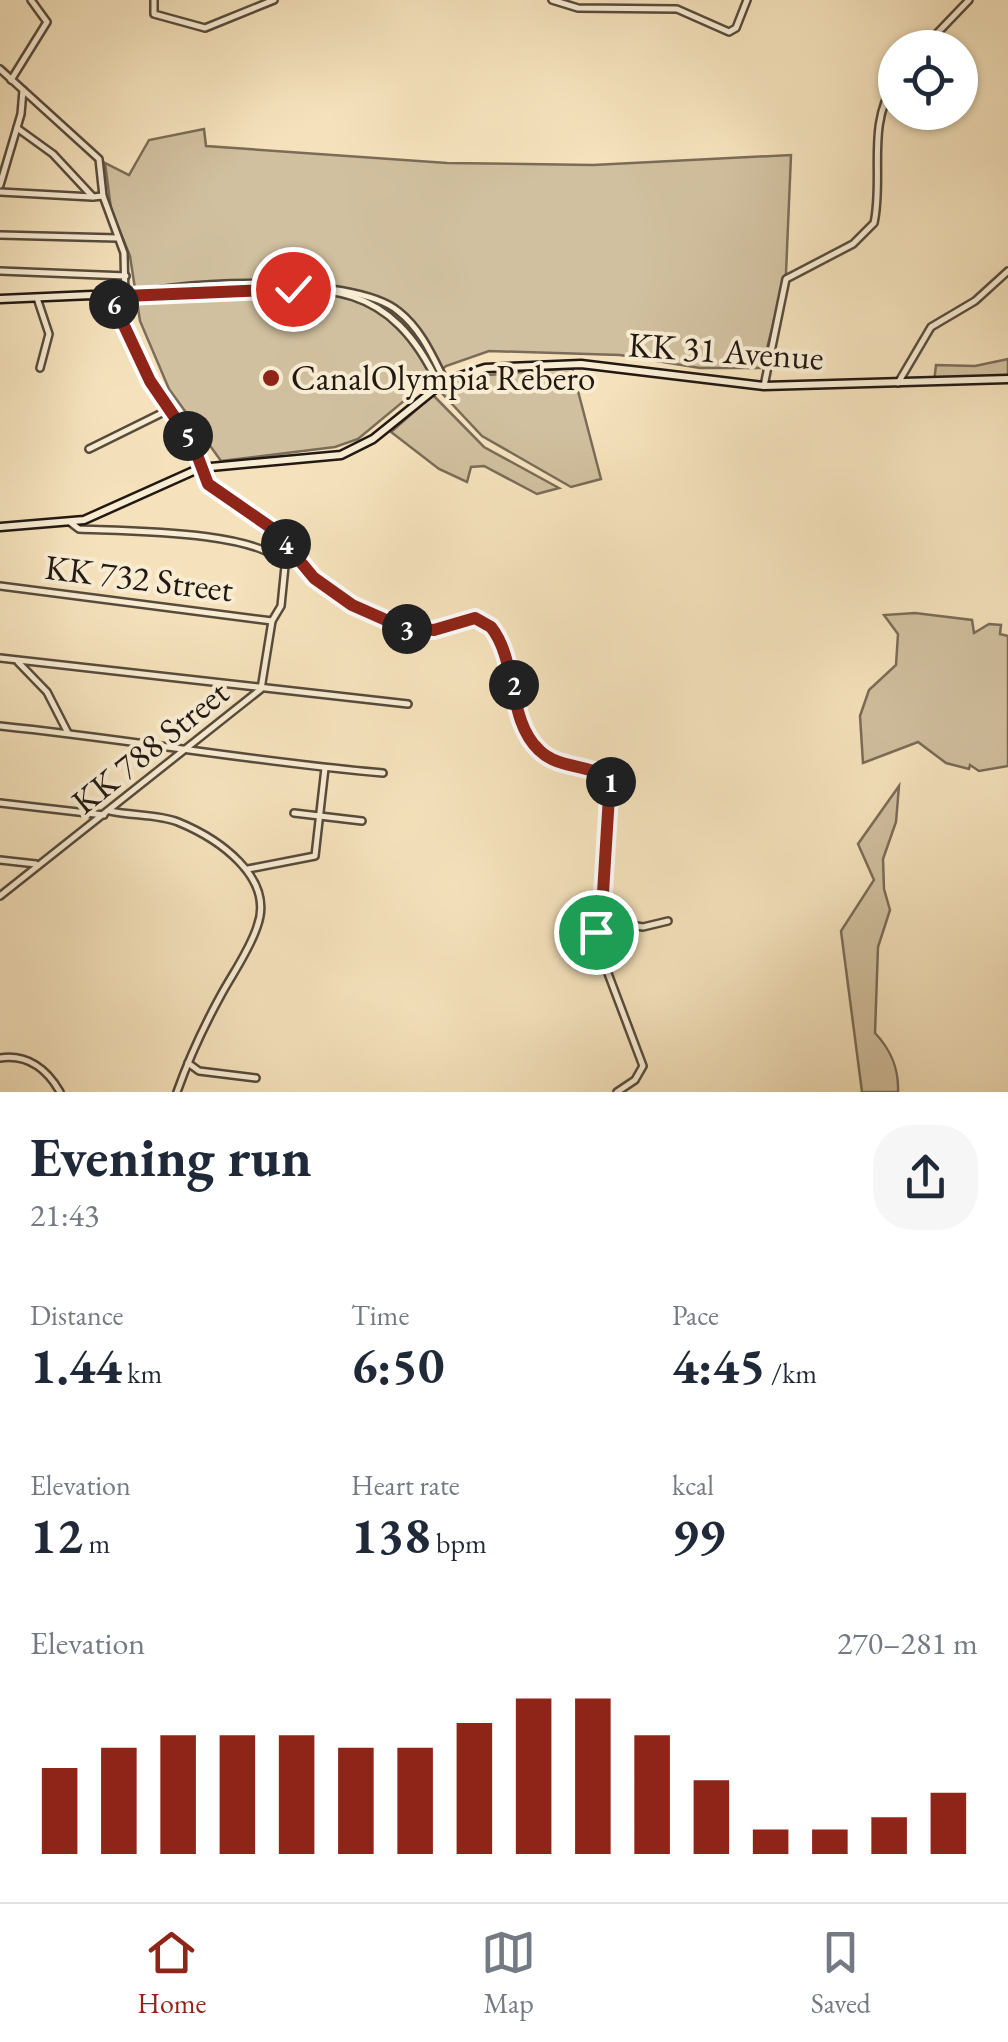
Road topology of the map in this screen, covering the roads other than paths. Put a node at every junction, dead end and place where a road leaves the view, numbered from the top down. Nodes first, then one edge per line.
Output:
1 (31, 0) edge
2 (154, 0) edge
3 (274, 0) edge
4 (552, 0) edge
5 (747, 0) edge
6 (969, 0) edge
7 (940, 30) edge
8 (0, 69) edge
9 (11, 80) junction
10 (23, 90) junction
11 (17, 128) junction
12 (879, 130) edge
13 (0, 189) edge
14 (102, 196) junction
15 (93, 197) junction
16 (0, 234) edge
17 (118, 238) junction
18 (0, 271) edge
19 (1008, 271) edge
20 (127, 276) junction
21 (125, 296) junction
22 (36, 298) junction
23 (0, 299) edge
24 (113, 302) junction
25 (40, 368) dead end
26 (1008, 378) edge
27 (442, 383) junction
28 (898, 383) junction
29 (764, 386) junction
30 (170, 409) junction
31 (89, 449) dead end
32 (200, 468) junction
33 (70, 523) junction
34 (0, 527) edge
35 (291, 550) junction
36 (283, 563) junction
37 (0, 586) edge
38 (272, 621) junction
39 (1, 657) edge
40 (16, 660) junction
41 (261, 689) junction
42 (408, 704) dead end
43 (0, 726) edge
44 (68, 733) junction
45 (189, 749) junction
46 (324, 768) junction
47 (382, 773) dead end
48 (0, 803) edge
49 (294, 812) dead end
50 (107, 813) junction
51 (318, 817) junction
52 (362, 821) dead end
53 (0, 860) edge
54 (40, 864) junction
55 (246, 869) junction
56 (0, 896) edge
57 (598, 920) junction
58 (668, 921) dead end
59 (0, 1058) edge
60 (188, 1063) junction
61 (256, 1078) dead end
62 (60, 1092) edge
63 (177, 1092) edge
64 (617, 1092) edge

1 - 9 street
2 - 3 street
4 - 5 street
6 - 7 street
8 - 9 street
9 - 10 street
10 - 11 street
10 - 14 street
11 - 13 street
11 - 15 street
12 - 29 street
13 - 15 street
14 - 15 street
14 - 17 street
16 - 17 street
17 - 20 street
18 - 20 street
19 - 28 street
20 - 21 street
21 - 24 street
21 - 27 street
22 - 23 main road
22 - 24 main road
22 - 25 street
24 - 30 main road
26 - 28 main road, KK 31 Avenue
27 - 29 main road, KK 31 Avenue
27 - 32 main road, KK 31 Avenue
28 - 29 main road, KK 31 Avenue
30 - 31 street
30 - 32 main road
32 - 33 main road, KK 31 Avenue
32 - 35 street
33 - 34 main road, KK 31 Avenue
33 - 36 street
35 - 36 street
35 - 57 street
36 - 38 street, KK 788 Street
37 - 38 street, KK 732 Street
38 - 41 street, KK 788 Street
39 - 40 street
40 - 41 street
40 - 44 street
41 - 42 street
41 - 45 street, KK 788 Street
43 - 44 street
44 - 45 street
45 - 46 street
45 - 50 street, KK 788 Street
46 - 47 street
46 - 51 street
48 - 50 street
49 - 51 street
50 - 54 street, KK 788 Street
50 - 55 street
51 - 52 street
51 - 55 street
53 - 54 street
54 - 56 street, KK 788 Street
55 - 60 street
57 - 58 street
57 - 64 street
59 - 62 street
60 - 61 street
60 - 63 street

